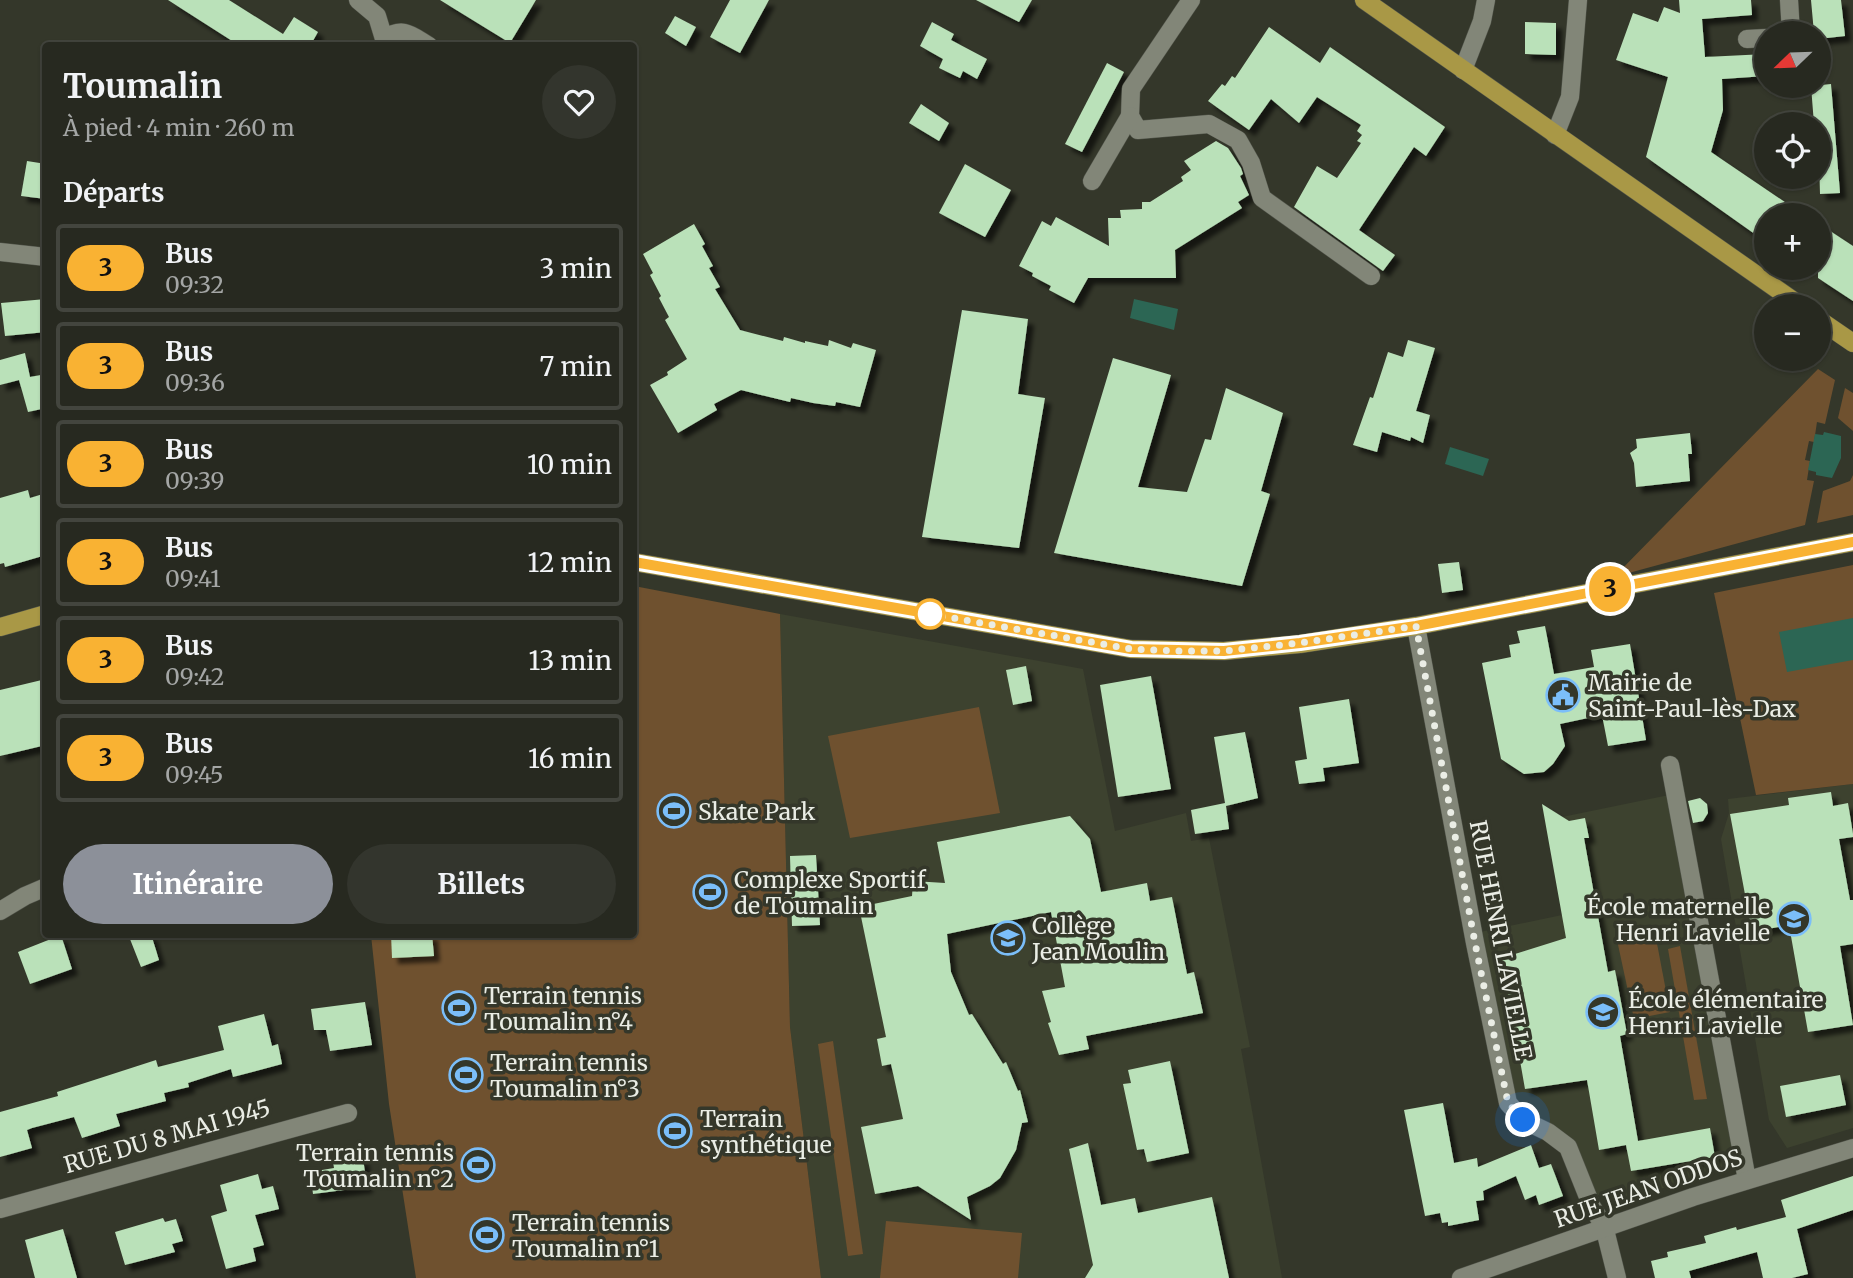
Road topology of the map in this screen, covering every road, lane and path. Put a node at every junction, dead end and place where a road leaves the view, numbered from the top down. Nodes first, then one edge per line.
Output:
1 (358, 0) edge
2 (1191, 0) edge
3 (1364, 0) edge
4 (1486, 0) edge
5 (1578, 0) edge
6 (1789, 0) edge
7 (1790, 21) edge
8 (1747, 39) dead end
9 (1754, 39) edge
10 (382, 42) edge
11 (422, 42) edge
12 (1463, 70) junction
13 (1129, 116) junction
14 (1555, 135) junction
15 (1092, 181) dead end
16 (0, 252) edge
17 (42, 257) edge
18 (1371, 276) dead end
19 (1784, 294) edge
20 (1831, 327) edge
21 (1853, 343) edge
22 (1853, 542) edge
23 (637, 563) edge
24 (42, 615) edge
25 (1416, 626) junction
26 (0, 627) edge
27 (1670, 765) dead end
28 (42, 889) edge
29 (0, 911) edge
30 (348, 1112) dead end
31 (1853, 1148) edge
32 (1747, 1180) junction
33 (0, 1209) edge
34 (1604, 1226) junction
35 (1461, 1278) edge
36 (1617, 1278) edge

1 - 10 street
2 - 13 street
3 - 12 main road
4 - 12 street
5 - 14 street
6 - 7 street
8 - 9 street
10 - 11 street
12 - 14 main road
13 - 15 street
13 - 18 street
14 - 19 main road
16 - 17 street
20 - 21 main road
22 - 25 main road
23 - 25 main road
24 - 26 main road
25 - 34 street, RUE HENRI LAVIELLE
27 - 32 street
28 - 29 street
30 - 33 street, RUE DU 8 MAI 1945
31 - 32 street, RUE JEAN ODDOS
32 - 34 street, RUE JEAN ODDOS
34 - 35 street, RUE JEAN ODDOS
34 - 36 street, RUE HENRI LAVIELLE

